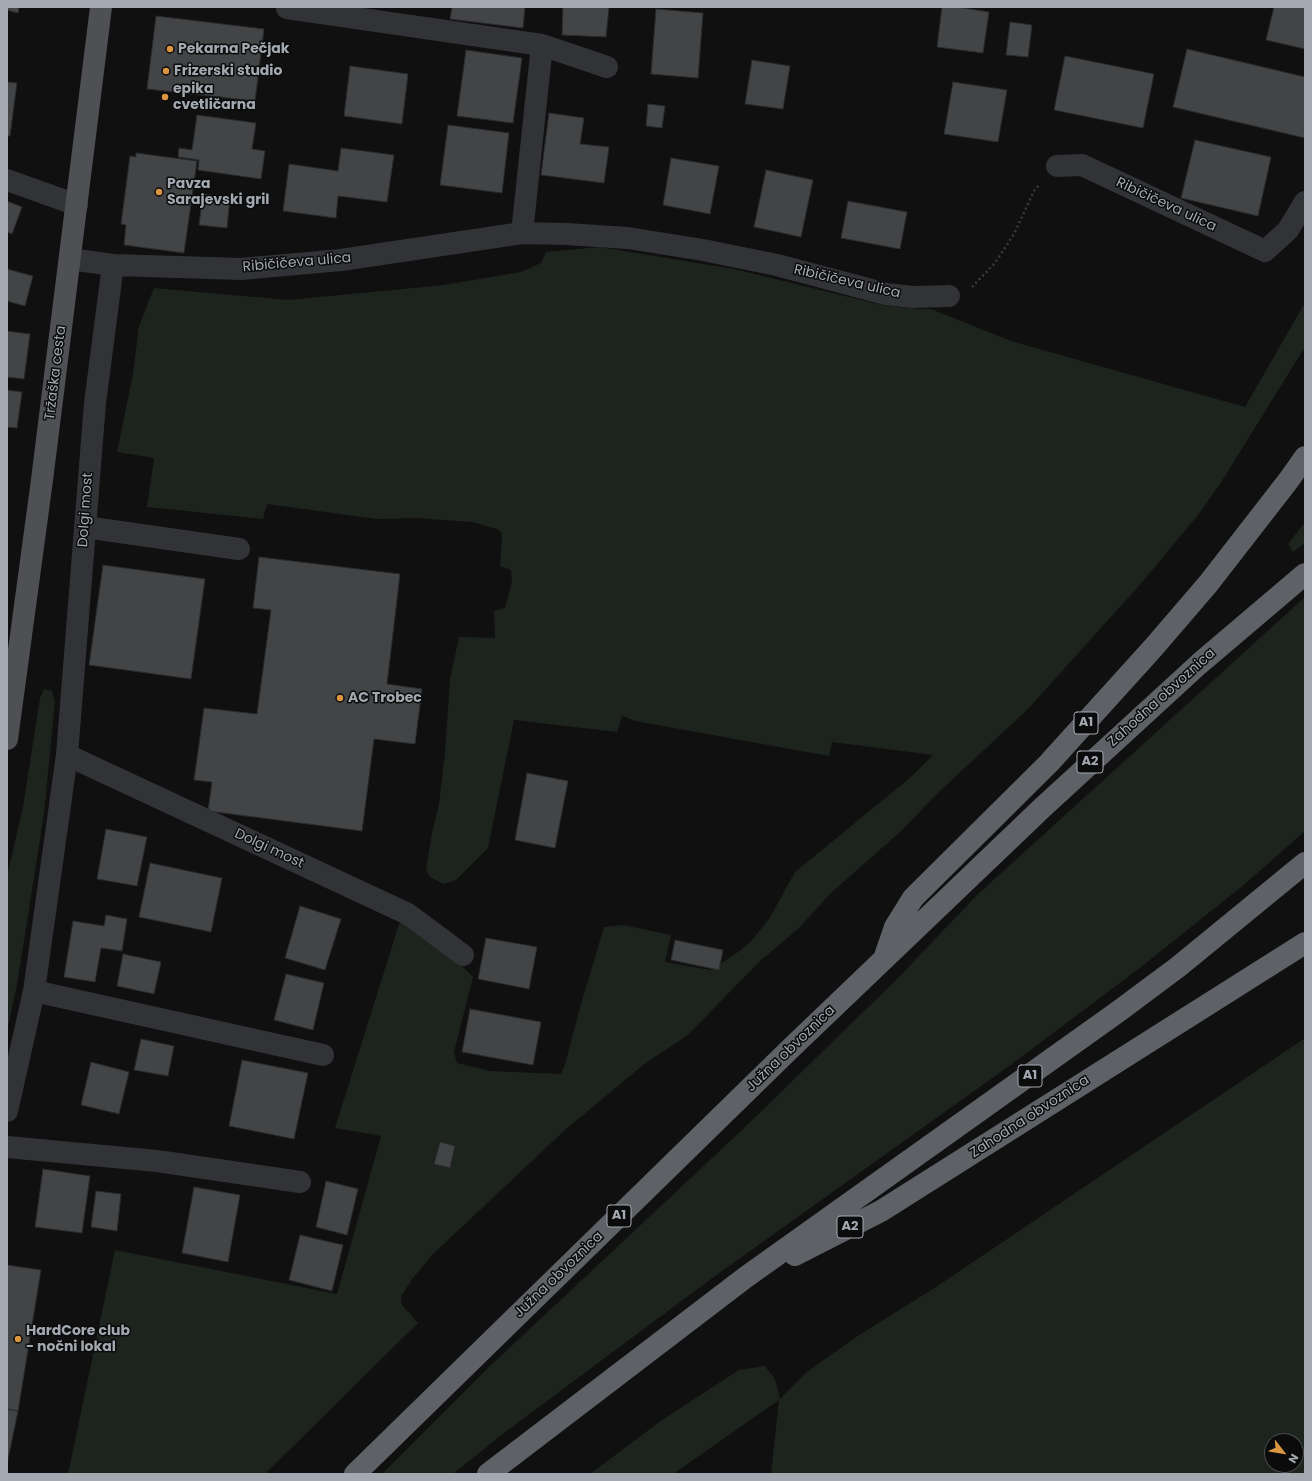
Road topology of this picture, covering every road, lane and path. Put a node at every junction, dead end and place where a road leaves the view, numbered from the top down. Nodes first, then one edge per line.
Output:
1 (101, 7) edge
2 (287, 8) dead end
3 (542, 45) junction
4 (607, 67) dead end
5 (1057, 166) joint
6 (7, 180) edge
7 (1305, 202) edge
8 (77, 205) junction
9 (522, 233) junction
10 (70, 259) junction
11 (113, 265) junction
12 (949, 296) joint
13 (1305, 457) edge
14 (85, 527) junction
15 (239, 549) dead end
16 (1305, 574) edge
17 (7, 739) edge
18 (67, 755) junction
19 (1305, 863) edge
20 (1305, 943) edge
21 (463, 955) dead end
22 (884, 960) junction
23 (34, 991) junction
24 (323, 1055) dead end
25 (7, 1111) edge
26 (7, 1147) edge
27 (300, 1182) dead end
28 (746, 1277) junction
29 (355, 1474) edge
30 (488, 1474) edge

1 - 8 main road, Tržaška cesta
2 - 3 street
3 - 4 street
3 - 9 street
5 - 7 street, Ribičičeva ulica
5 - 12 path
6 - 8 street
8 - 10 main road, Tržaška cesta
9 - 11 street, Ribičičeva ulica
9 - 12 street, Ribičičeva ulica
10 - 11 street, Ribičičeva ulica
10 - 17 main road, Tržaška cesta
11 - 14 street, Dolgi most
13 - 22 highway, A1
14 - 15 street
14 - 18 street, Dolgi most
16 - 22 highway, Zahodna obvoznica / A2
18 - 21 street, Dolgi most
18 - 23 street, Dolgi most
19 - 28 highway, A1
20 - 28 highway, Zahodna obvoznica / A2
22 - 29 highway, Južna obvoznica / A1
23 - 24 street
23 - 25 street, Dolgi most
26 - 27 street
28 - 30 highway, A1

